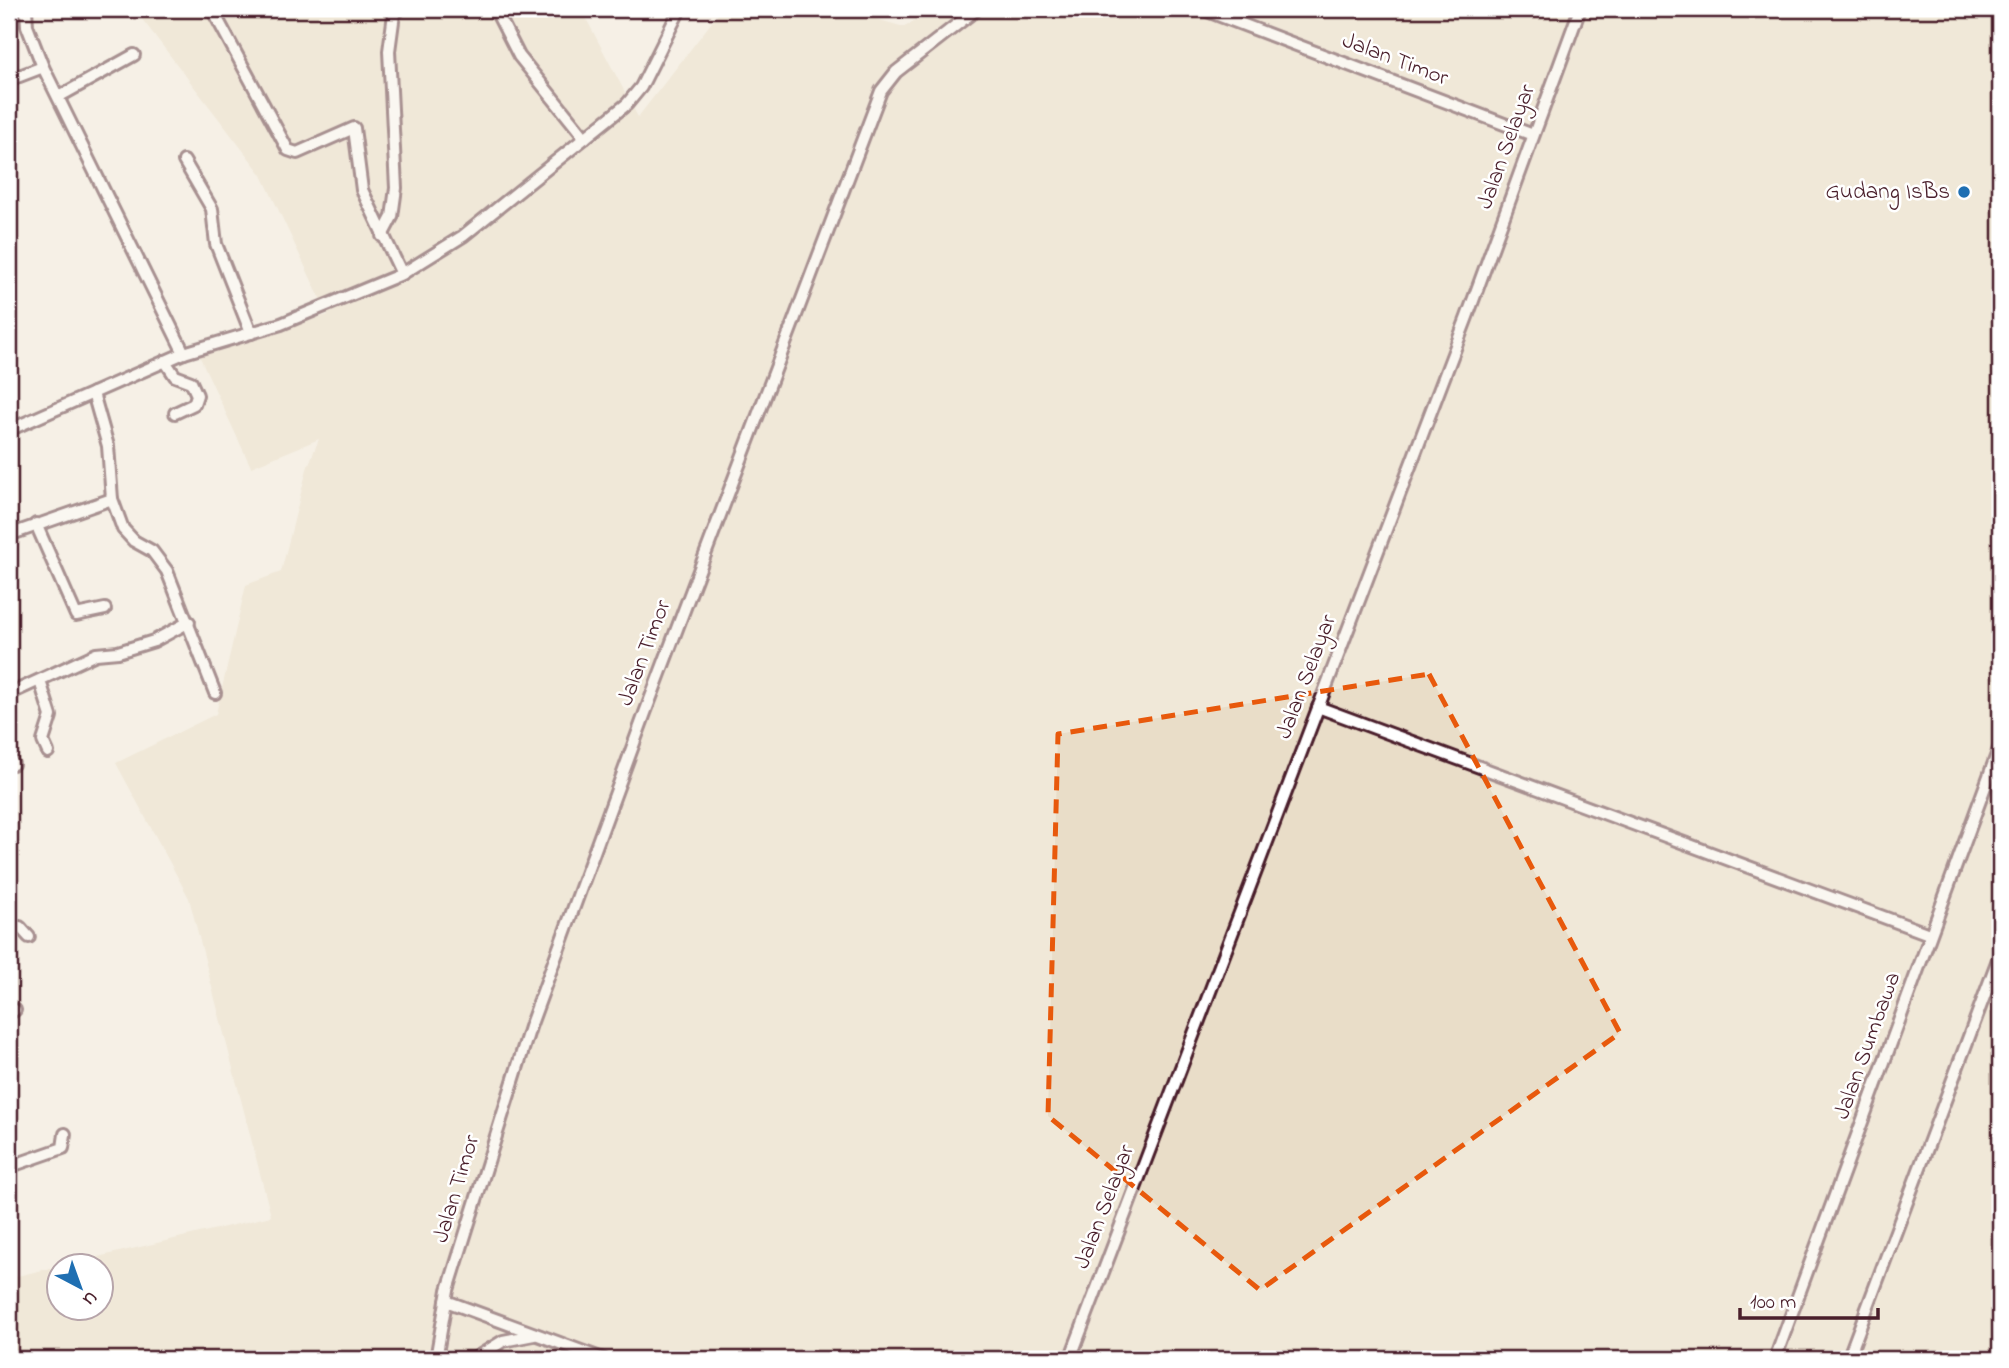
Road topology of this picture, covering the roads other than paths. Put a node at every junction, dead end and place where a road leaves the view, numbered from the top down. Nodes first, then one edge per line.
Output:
1 (26, 9) edge
2 (212, 9) edge
3 (400, 9) edge
4 (495, 9) edge
5 (679, 9) edge
6 (977, 9) edge
7 (1202, 9) edge
8 (1580, 9) edge
9 (134, 55) dead end
10 (43, 66) junction
11 (9, 80) edge
12 (60, 96) junction
13 (1534, 135) junction
14 (585, 138) junction
15 (184, 162) dead end
16 (382, 236) junction
17 (402, 274) junction
18 (251, 333) junction
19 (184, 353) junction
20 (165, 361) junction
21 (93, 393) junction
22 (175, 413) dead end
23 (9, 427) edge
24 (112, 499) junction
25 (36, 524) junction
26 (9, 535) edge
27 (105, 609) dead end
28 (189, 622) junction
29 (40, 681) junction
30 (215, 693) dead end
31 (9, 694) edge
32 (1318, 707) junction
33 (2000, 746) edge
34 (48, 752) dead end
35 (9, 928) edge
36 (1929, 934) junction
37 (29, 937) dead end
38 (2000, 954) edge
39 (65, 1134) dead end
40 (9, 1154) edge
41 (446, 1301) junction
42 (537, 1335) junction
43 (436, 1359) edge
44 (474, 1359) edge
45 (603, 1359) edge
46 (1070, 1359) edge
47 (1775, 1359) edge
48 (1848, 1359) edge

1 - 10 street
2 - 16 street
3 - 16 street
4 - 14 street
5 - 14 street
6 - 41 street, Jalan Timor
7 - 13 street, Jalan Timor
8 - 13 street, Jalan Selayar
9 - 12 street
10 - 11 street
10 - 12 street
12 - 19 street
13 - 32 street, Jalan Selayar
14 - 17 street
15 - 18 street
16 - 17 street
17 - 18 street
18 - 19 street
19 - 20 street
20 - 21 street
20 - 22 street
21 - 23 street
21 - 24 street
24 - 25 street
24 - 28 street
25 - 26 street
25 - 27 street
28 - 29 street
28 - 30 street
29 - 31 street
29 - 34 street
32 - 36 street
32 - 46 street, Jalan Selayar
33 - 36 street, Jalan Sumbawa
35 - 37 street
36 - 47 street, Jalan Sumbawa
38 - 48 street
39 - 40 street
41 - 42 street
41 - 43 street, Jalan Timor
42 - 44 street
42 - 45 street

